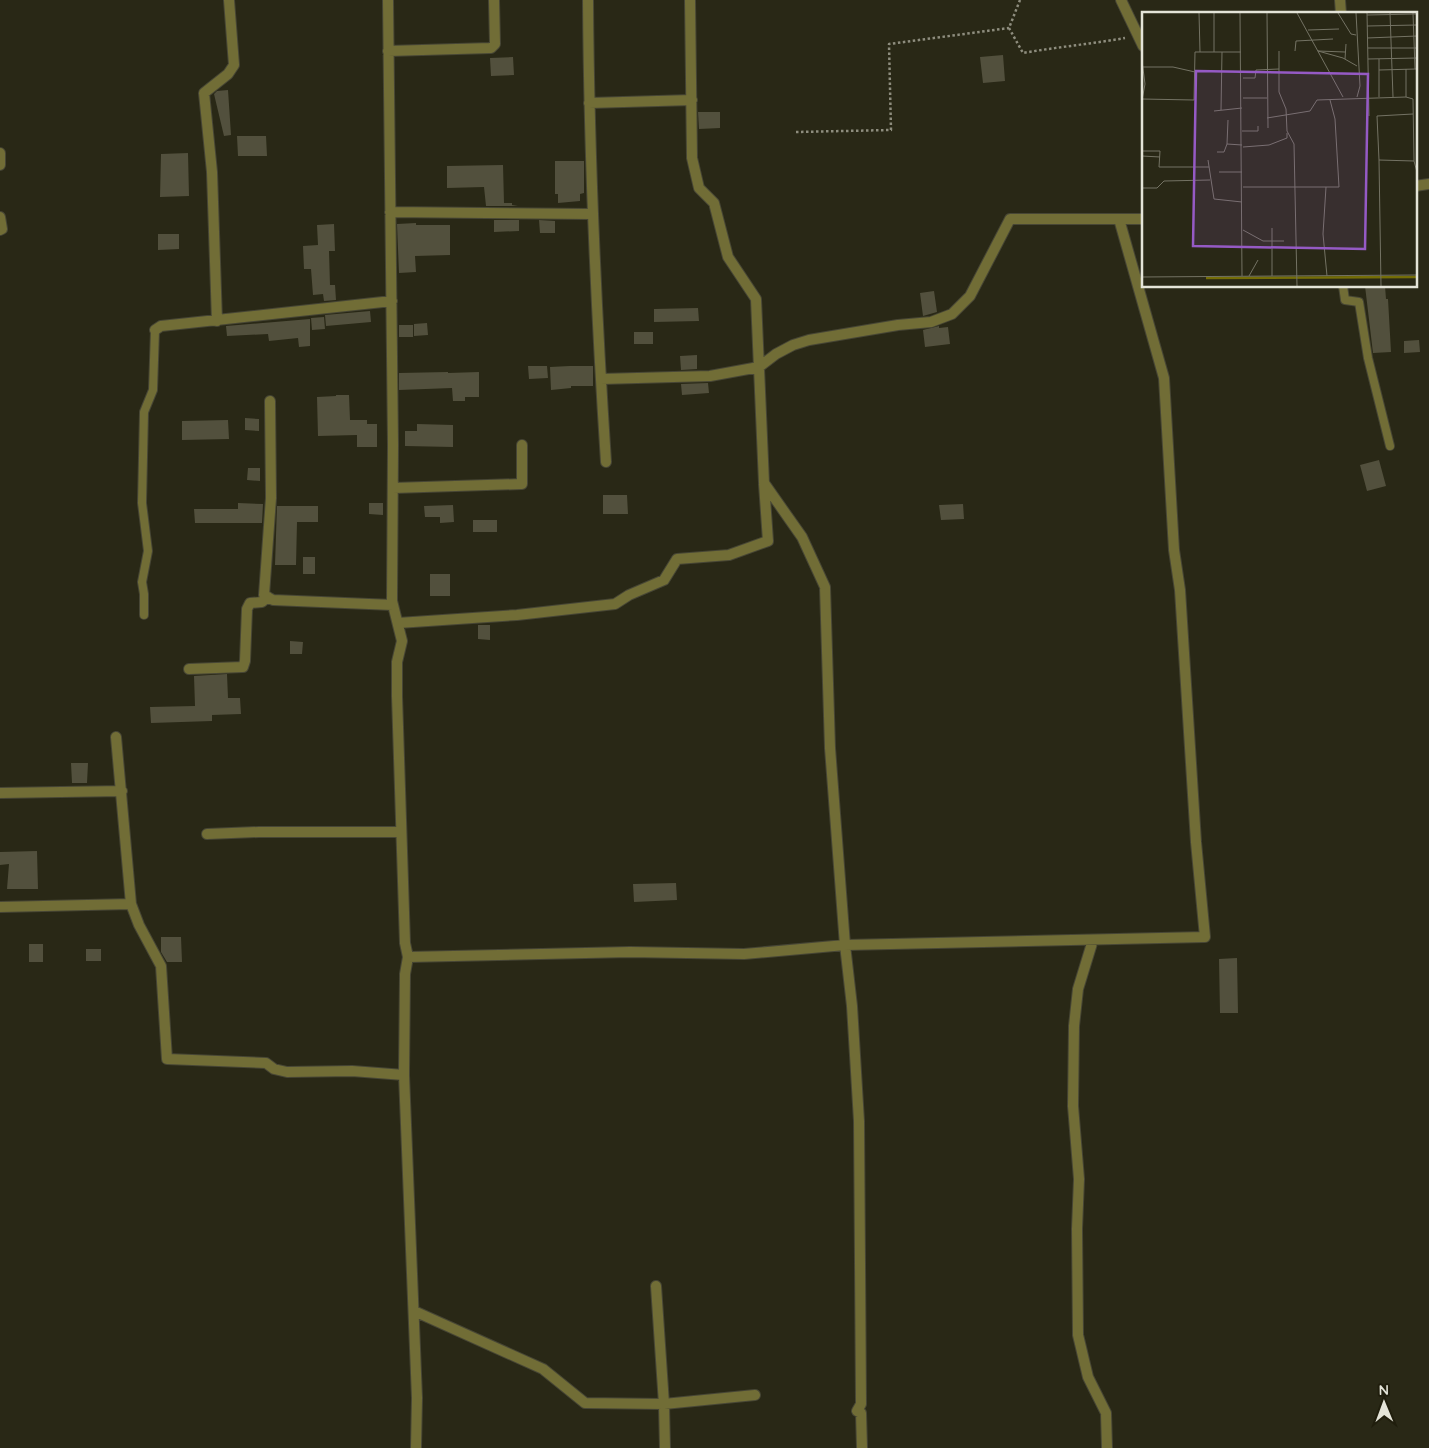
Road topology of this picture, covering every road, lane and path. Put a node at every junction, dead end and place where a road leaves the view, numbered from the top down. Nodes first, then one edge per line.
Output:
1 (229, 0) edge
2 (388, 0) edge
3 (494, 0) edge
4 (588, 0) edge
5 (690, 0) edge
6 (1020, 0) edge
7 (1121, 0) edge
8 (1009, 28) junction
9 (1138, 35) junction
10 (1142, 44) edge
11 (388, 51) junction
12 (692, 100) junction
13 (589, 103) junction
14 (796, 132) dead end
15 (0, 153) edge
16 (0, 165) edge
17 (1429, 184) edge
18 (1416, 186) edge
19 (390, 212) junction
20 (592, 214) junction
21 (0, 217) edge
22 (1119, 219) junction
23 (1142, 219) edge
24 (0, 230) edge
25 (1342, 288) edge
26 (392, 301) junction
27 (217, 321) junction
28 (155, 330) joint
29 (759, 367) junction
30 (601, 379) junction
31 (270, 401) dead end
32 (522, 445) dead end
33 (1390, 446) dead end
34 (606, 462) dead end
35 (764, 483) junction
36 (393, 488) junction
37 (268, 597) junction
38 (393, 605) junction
39 (144, 615) dead end
40 (398, 623) junction
41 (189, 669) dead end
42 (116, 737) dead end
43 (122, 791) junction
44 (0, 793) edge
45 (400, 832) junction
46 (207, 834) dead end
47 (131, 904) junction
48 (0, 907) edge
49 (1093, 940) junction
50 (845, 945) junction
51 (408, 957) junction
52 (404, 1075) junction
53 (656, 1286) dead end
54 (414, 1311) junction
55 (755, 1395) dead end
56 (664, 1404) junction
57 (416, 1448) edge
58 (666, 1448) edge
59 (862, 1448) edge
60 (1107, 1448) edge

1 - 27 street
2 - 11 street
3 - 11 street
4 - 13 street
5 - 12 street
6 - 8 path
7 - 9 street
8 - 9 path
8 - 14 path
9 - 10 street
11 - 19 street
12 - 13 street
12 - 29 street
13 - 20 street
15 - 16 street
17 - 18 street
19 - 20 street
19 - 26 street
20 - 30 street
21 - 24 street
22 - 23 street
22 - 29 street
22 - 49 street
25 - 33 lane
26 - 27 street
26 - 36 street
27 - 28 street
28 - 39 lane
29 - 30 street
29 - 35 street
30 - 34 street
31 - 37 street
32 - 36 street
35 - 40 street
35 - 50 street
36 - 38 street
37 - 38 street
37 - 41 street
38 - 40 street
40 - 45 street
42 - 43 street
43 - 44 street
43 - 47 street
45 - 46 street
45 - 51 street
47 - 48 street
47 - 52 street
49 - 50 street
49 - 60 street
50 - 51 street
50 - 59 street
51 - 52 street
52 - 54 street
53 - 56 street
54 - 56 street
54 - 57 street
55 - 56 street
56 - 58 street

